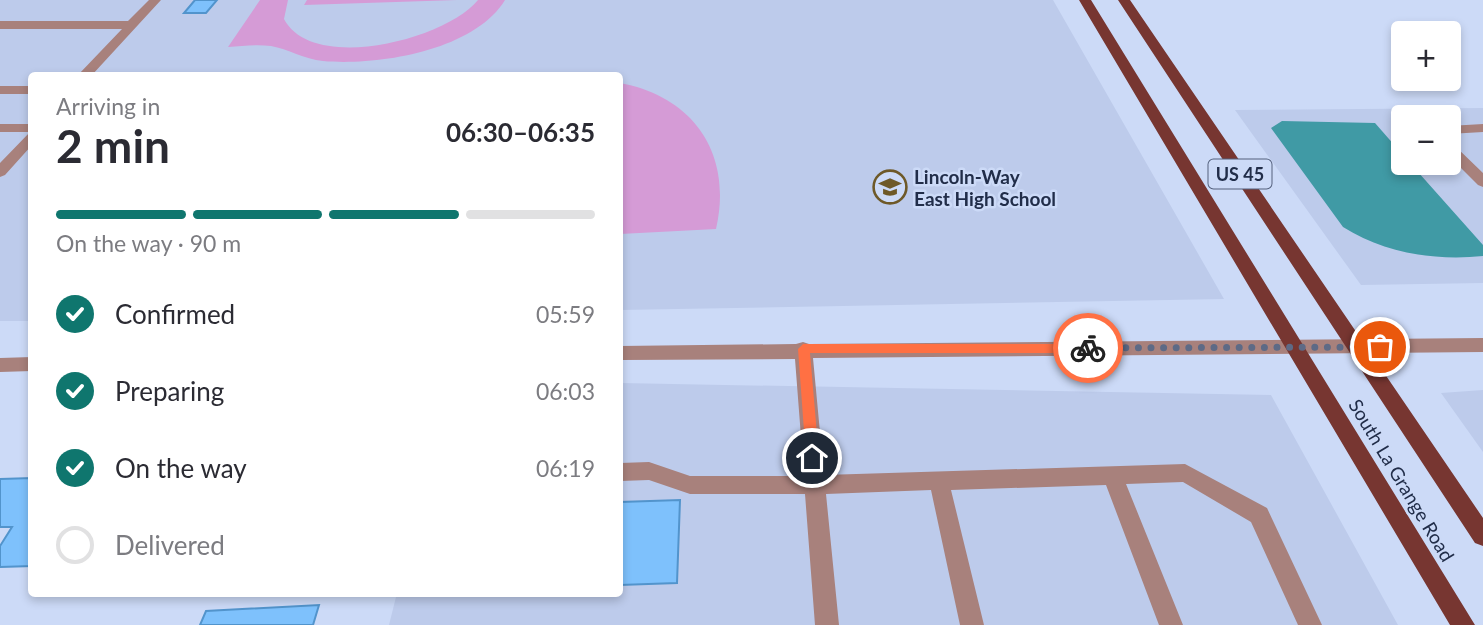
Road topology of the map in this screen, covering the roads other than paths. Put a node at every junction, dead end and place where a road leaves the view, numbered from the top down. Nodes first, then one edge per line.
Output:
1 (155, 0) edge
2 (1085, 0) edge
3 (1124, 0) edge
4 (0, 25) edge
5 (131, 25) junction
6 (88, 72) edge
7 (0, 90) edge
8 (28, 90) edge
9 (0, 128) edge
10 (28, 128) edge
11 (1483, 128) edge
12 (1461, 129) edge
13 (28, 140) edge
14 (1461, 160) edge
15 (1, 170) edge
16 (1483, 182) edge
17 (1483, 345) edge
18 (1357, 347) junction
19 (1295, 348) junction
20 (803, 349) junction
21 (623, 352) edge
22 (0, 365) edge
23 (28, 365) edge
24 (623, 472) edge
25 (1113, 476) junction
26 (939, 482) junction
27 (814, 485) junction
28 (1483, 536) edge
29 (827, 625) edge
30 (972, 625) edge
31 (1171, 625) edge
32 (1310, 625) edge
33 (1463, 625) edge

1 - 5 street
2 - 19 main road, South La Grange Road / US 45
3 - 18 main road, South La Grange Road / US 45
4 - 5 street
5 - 6 street
7 - 8 street
9 - 10 street
11 - 12 street
13 - 15 street
14 - 16 street
17 - 18 street
18 - 19 street
18 - 28 main road, South La Grange Road / US 45
19 - 20 street
19 - 33 main road, South La Grange Road / US 45
20 - 21 street
20 - 27 street
22 - 23 street
24 - 27 street
25 - 26 street
25 - 31 street
25 - 32 street
26 - 27 street
26 - 30 street
27 - 29 street

